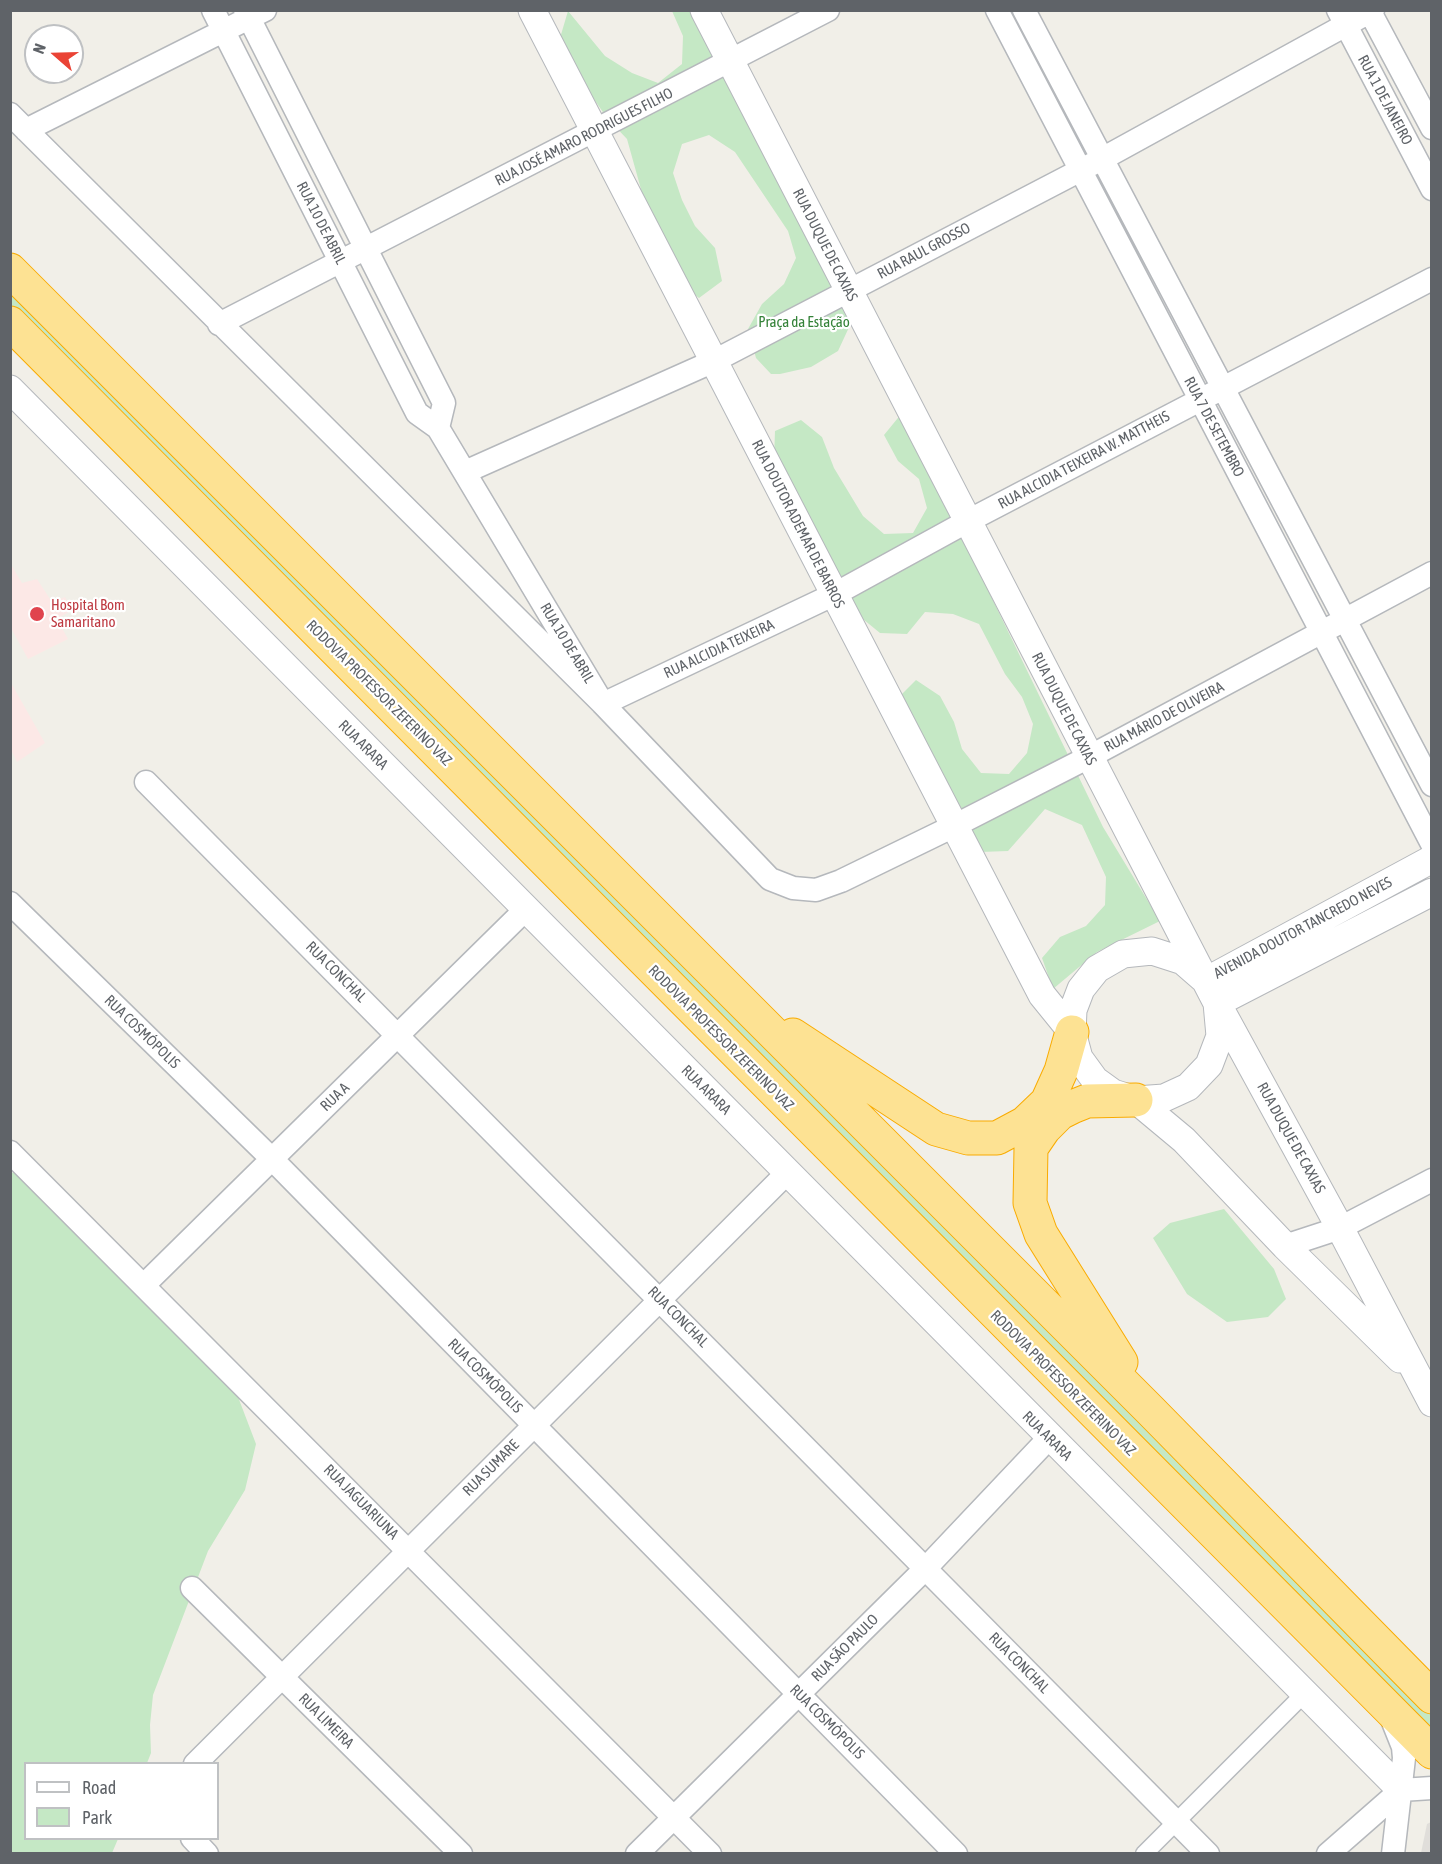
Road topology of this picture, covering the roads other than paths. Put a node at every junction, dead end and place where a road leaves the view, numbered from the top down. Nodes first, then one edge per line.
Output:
1 (213, 10) edge
2 (532, 10) edge
3 (704, 10) edge
4 (828, 10) edge
5 (997, 10) edge
6 (1024, 10) edge
7 (1371, 11) edge
8 (253, 13) edge
9 (1342, 18) edge
10 (224, 32) junction
11 (731, 62) junction
12 (10, 114) edge
13 (1431, 128) edge
14 (26, 130) junction
15 (595, 131) junction
16 (1102, 159) junction
17 (1080, 170) junction
18 (1431, 189) edge
19 (366, 248) junction
20 (339, 261) junction
21 (10, 270) edge
22 (1431, 279) edge
23 (849, 291) junction
24 (10, 323) edge
25 (219, 324) junction
26 (714, 361) junction
27 (1223, 388) junction
28 (10, 389) edge
29 (1200, 400) junction
30 (438, 428) junction
31 (465, 472) junction
32 (968, 521) junction
33 (1431, 573) edge
34 (835, 594) junction
35 (1344, 620) junction
36 (1321, 632) junction
37 (603, 704) junction
38 (1089, 757) junction
39 (146, 782) dead end
40 (1431, 785) edge
41 (954, 826) junction
42 (1431, 844) edge
43 (1431, 859) edge
44 (1431, 892) edge
45 (10, 903) edge
46 (526, 909) junction
47 (727, 989) junction
48 (1211, 992) junction
49 (1072, 1032) junction
50 (399, 1035) junction
51 (1136, 1100) junction
52 (10, 1152) edge
53 (272, 1159) junction
54 (788, 1172) junction
55 (1431, 1180) edge
56 (1340, 1228) junction
57 (1285, 1246) junction
58 (144, 1285) junction
59 (660, 1299) junction
60 (1418, 1377) junction
61 (1431, 1403) edge
62 (1150, 1410) junction
63 (534, 1425) junction
64 (1049, 1438) junction
65 (408, 1550) junction
66 (926, 1568) junction
67 (192, 1588) dead end
68 (281, 1677) junction
69 (1306, 1692) junction
70 (799, 1694) junction
71 (1431, 1697) edge
72 (1388, 1708) junction
73 (1431, 1752) edge
74 (197, 1762) edge
75 (1431, 1788) edge
76 (1401, 1790) junction
77 (674, 1817) junction
78 (1176, 1821) junction
79 (193, 1840) edge
80 (207, 1854) edge
81 (461, 1854) edge
82 (637, 1854) edge
83 (710, 1854) edge
84 (956, 1854) edge
85 (1144, 1854) edge
86 (1208, 1854) edge
87 (1328, 1854) edge
88 (1393, 1854) edge

1 - 10 street, RUA 10 DE ABRIL
2 - 15 street, RUA DOUTOR ADEMAR DE BARROS
3 - 11 street, RUA DUQUE DE CAXIAS
4 - 11 street, RUA JOSÉ AMARO RODRIGUES FILHO
5 - 17 street, RUA 7 DE SETEMBRO
6 - 16 street, RUA 7 DE SETEMBRO
7 - 9 street, RUA RAUL GROSSO
7 - 13 street, RUA 1 DE JANEIRO
8 - 10 street
8 - 19 street, RUA 10 DE ABRIL
9 - 16 street, RUA RAUL GROSSO
9 - 18 street, RUA 1 DE JANEIRO
10 - 14 street
10 - 20 street, RUA 10 DE ABRIL
11 - 15 street, RUA JOSÉ AMARO RODRIGUES FILHO
11 - 23 street, RUA DUQUE DE CAXIAS
12 - 14 street
14 - 25 street
15 - 19 street, RUA JOSÉ AMARO RODRIGUES FILHO
15 - 26 street, RUA DOUTOR ADEMAR DE BARROS
16 - 17 street, RUA RAUL GROSSO
16 - 27 street, RUA 7 DE SETEMBRO
17 - 23 street, RUA RAUL GROSSO
17 - 29 street, RUA 7 DE SETEMBRO
19 - 20 street, RUA JOSÉ AMARO RODRIGUES FILHO
19 - 30 street, RUA 10 DE ABRIL
20 - 25 street, RUA JOSÉ AMARO RODRIGUES FILHO
20 - 30 street, RUA 10 DE ABRIL
21 - 47 highway
22 - 27 street, RUA ALCIDIA TEIXEIRA W. MATTHEIS
23 - 26 street, RUA RAUL GROSSO
23 - 32 street, RUA DUQUE DE CAXIAS
24 - 72 highway, RODOVIA PROFESSOR ZEFERINO VAZ
25 - 37 street
26 - 31 street, RUA RAUL GROSSO
26 - 34 street, RUA DOUTOR ADEMAR DE BARROS
27 - 29 street, RUA ALCIDIA TEIXEIRA W. MATTHEIS
27 - 35 street, RUA 7 DE SETEMBRO
28 - 46 street, RUA ARARA
29 - 32 street, RUA ALCIDIA TEIXEIRA W. MATTHEIS
29 - 36 street, RUA 7 DE SETEMBRO
30 - 31 street, RUA 10 DE ABRIL
31 - 37 street, RUA 10 DE ABRIL
32 - 34 street, RUA ALCIDIA TEIXEIRA W. MATTHEIS
32 - 38 street, RUA DUQUE DE CAXIAS
33 - 35 street, RUA MÁRIO DE OLIVEIRA
34 - 37 street, RUA ALCIDIA TEIXEIRA
34 - 41 street, RUA DOUTOR ADEMAR DE BARROS
35 - 36 street, RUA MÁRIO DE OLIVEIRA
35 - 40 street, RUA 7 DE SETEMBRO
36 - 38 street, RUA MÁRIO DE OLIVEIRA
36 - 42 street, RUA 7 DE SETEMBRO
37 - 41 street, RUA MÁRIO DE OLIVEIRA
38 - 41 street, RUA MÁRIO DE OLIVEIRA
38 - 48 street, RUA DUQUE DE CAXIAS
39 - 50 street, RUA CONCHAL
41 - 49 street, RUA DOUTOR ADEMAR DE BARROS
43 - 48 street, AVENIDA DOUTOR TANCREDO NEVES
44 - 48 street, AVENIDA DOUTOR TANCREDO NEVES
45 - 53 street, RUA COSMÓPOLIS
46 - 50 street, RUA A
46 - 54 street, RUA ARARA
47 - 49 highway
47 - 62 highway
48 - 49 street, AVENIDA DOUTOR TANCREDO NEVES
48 - 51 street, AVENIDA DOUTOR TANCREDO NEVES
48 - 56 street, RUA DUQUE DE CAXIAS
49 - 51 street, AVENIDA DOUTOR TANCREDO NEVES
50 - 53 street, RUA A
50 - 59 street, RUA CONCHAL
51 - 57 street
51 - 62 highway
52 - 58 street, RUA JAGUARIUNA
53 - 58 street, RUA A
53 - 63 street, RUA COSMÓPOLIS
54 - 59 street, RUA SUMARE
54 - 64 street, RUA ARARA
55 - 56 street
56 - 57 street
56 - 60 street, RUA DUQUE DE CAXIAS
57 - 60 street
58 - 65 street, RUA JAGUARIUNA
59 - 63 street, RUA SUMARE
59 - 66 street, RUA CONCHAL
60 - 61 street, RUA DUQUE DE CAXIAS
62 - 71 highway
63 - 65 street, RUA SUMARE
63 - 70 street, RUA COSMÓPOLIS
64 - 66 street, RUA SÃO PAULO
64 - 69 street, RUA ARARA
65 - 68 street, RUA SUMARE
65 - 77 street, RUA JAGUARIUNA
66 - 70 street, RUA SÃO PAULO
66 - 78 street, RUA CONCHAL
67 - 68 street, RUA LIMEIRA
68 - 74 street, RUA SUMARE
68 - 81 street, RUA LIMEIRA
69 - 76 street, RUA ARARA
69 - 78 street
70 - 77 street, RUA SÃO PAULO
70 - 84 street, RUA COSMÓPOLIS
72 - 73 highway, RODOVIA PROFESSOR ZEFERINO VAZ
72 - 76 street
75 - 76 street
76 - 87 street
76 - 88 street
77 - 82 street, RUA SÃO PAULO
77 - 83 street, RUA JAGUARIUNA
78 - 85 street
78 - 86 street, RUA CONCHAL
79 - 80 street

